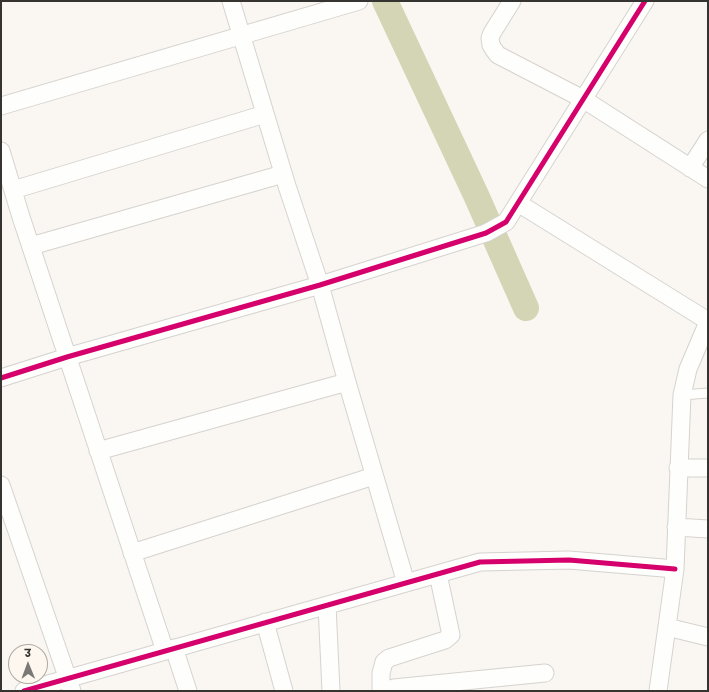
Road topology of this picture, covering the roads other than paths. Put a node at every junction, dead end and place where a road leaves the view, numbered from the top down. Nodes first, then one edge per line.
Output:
1 (231, 1) edge
2 (359, 1) edge
3 (512, 1) edge
4 (645, 1) edge
5 (242, 36) junction
6 (583, 99) junction
7 (1, 106) edge
8 (265, 114) junction
9 (708, 140) edge
10 (1, 151) edge
11 (690, 168) junction
12 (284, 174) junction
13 (708, 179) edge
14 (13, 190) junction
15 (518, 203) junction
16 (31, 246) junction
17 (320, 285) junction
18 (708, 321) edge
19 (68, 357) junction
20 (1, 378) edge
21 (347, 382) junction
22 (708, 394) edge
23 (682, 395) junction
24 (98, 451) junction
25 (678, 468) junction
26 (708, 468) edge
27 (374, 476) junction
28 (1, 485) edge
29 (5, 510) edge
30 (676, 527) junction
31 (708, 528) edge
32 (132, 553) junction
33 (675, 569) junction
34 (438, 574) junction
35 (406, 583) junction
36 (327, 605) junction
37 (265, 622) junction
38 (667, 628) junction
39 (708, 637) edge
40 (169, 649) junction
41 (545, 672) dead end
42 (69, 684) edge
43 (24, 691) edge
44 (188, 691) edge
45 (284, 691) edge
46 (331, 691) edge
47 (381, 691) edge
48 (386, 691) edge
49 (658, 691) edge

1 - 5 street
2 - 5 street
3 - 6 street
4 - 6 street
5 - 7 street
5 - 8 street
6 - 11 street
6 - 15 street
8 - 12 street
8 - 14 street
9 - 11 street
10 - 14 street
11 - 13 street
12 - 16 street
12 - 17 street
14 - 16 street
15 - 17 street
15 - 18 street
16 - 19 street
17 - 19 street
17 - 21 street
18 - 23 street
19 - 20 street
19 - 24 street
21 - 24 street
21 - 27 street
22 - 23 lane
23 - 25 street
24 - 32 street
25 - 26 street
25 - 30 street
27 - 32 street
27 - 35 street
28 - 29 street
29 - 42 street
30 - 31 street
30 - 33 street
32 - 40 street
33 - 34 street
33 - 38 street
34 - 35 street
34 - 47 street
35 - 36 street
36 - 37 street
36 - 46 street
37 - 40 street
37 - 45 street
38 - 39 street
38 - 49 street
40 - 42 street
40 - 44 street
41 - 48 street
42 - 43 street

